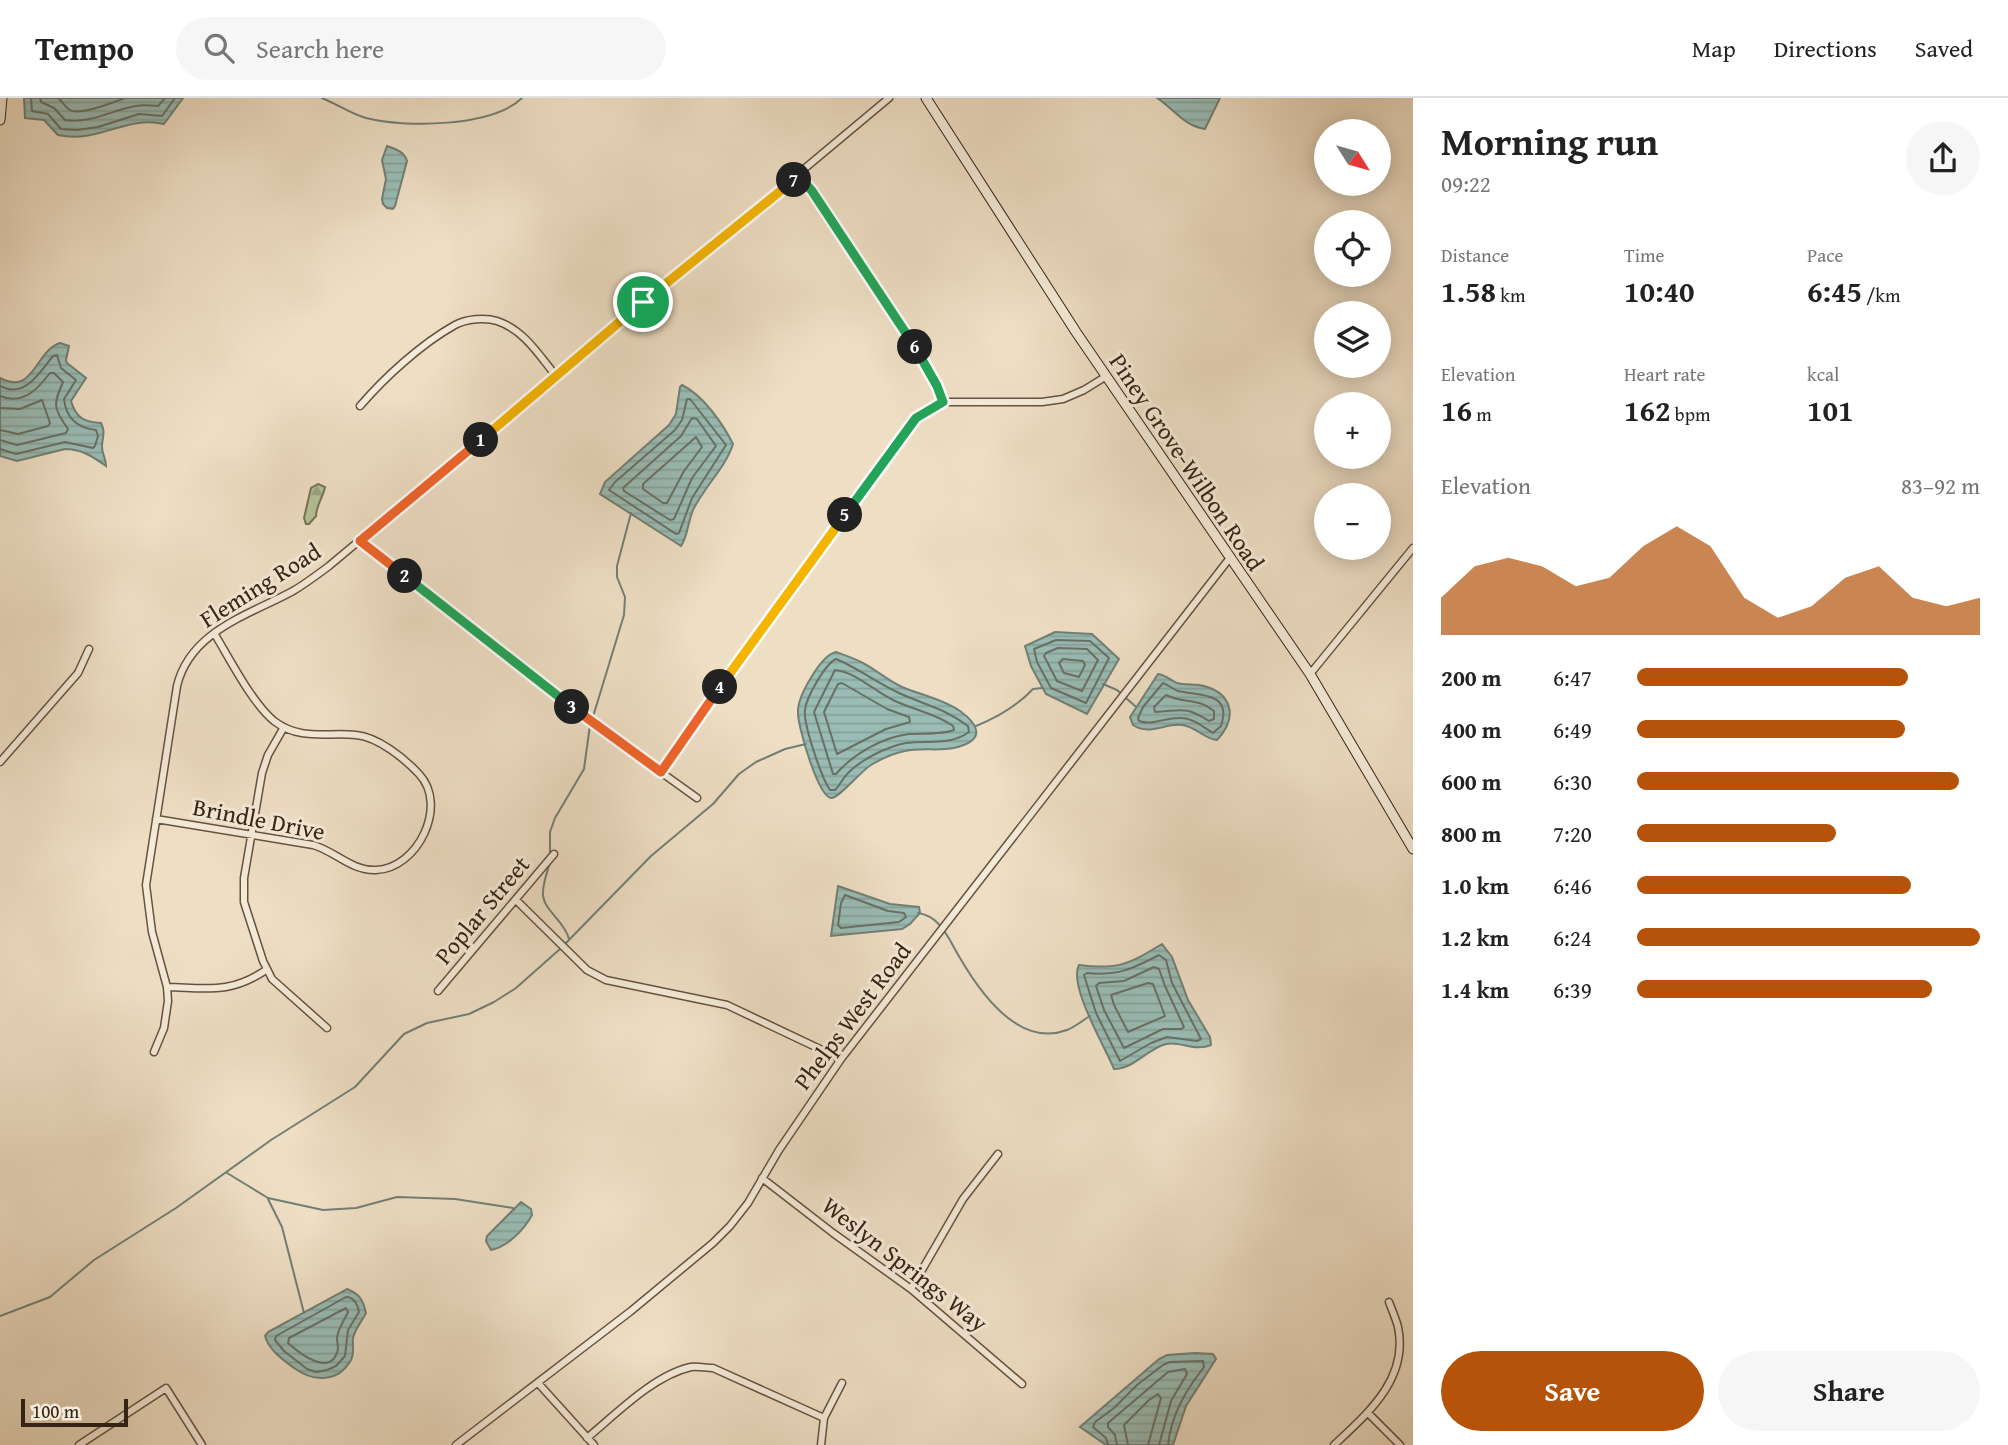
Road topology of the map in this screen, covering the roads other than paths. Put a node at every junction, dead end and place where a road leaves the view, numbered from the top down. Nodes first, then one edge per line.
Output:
1 (2, 98) edge
2 (889, 98) edge
3 (926, 98) edge
4 (0, 120) edge
5 (799, 176) junction
6 (556, 376) junction
7 (1105, 377) junction
8 (943, 402) junction
9 (360, 406) dead end
10 (360, 541) junction
11 (1413, 548) edge
12 (1229, 559) junction
13 (214, 634) junction
14 (89, 649) dead end
15 (1310, 674) junction
16 (284, 727) junction
17 (0, 762) edge
18 (661, 772) junction
19 (697, 798) dead end
20 (156, 819) junction
21 (251, 835) junction
22 (1413, 849) edge
23 (554, 854) dead end
24 (516, 900) junction
25 (266, 970) junction
26 (167, 987) junction
27 (438, 991) dead end
28 (327, 1028) dead end
29 (154, 1052) dead end
30 (841, 1059) junction
31 (999, 1154) dead end
32 (762, 1178) junction
33 (911, 1289) junction
34 (1389, 1302) dead end
35 (538, 1383) junction
36 (842, 1383) dead end
37 (1022, 1384) dead end
38 (1368, 1413) junction
39 (824, 1418) junction
40 (587, 1438) junction
41 (79, 1445) edge
42 (202, 1445) edge
43 (456, 1445) edge
44 (594, 1445) edge
45 (821, 1445) edge
46 (1334, 1445) edge
47 (1400, 1445) edge

1 - 4 street
2 - 5 street, Fleming Road
3 - 7 street, Piney Grove-Wilbon Road
5 - 6 street, Fleming Road
5 - 8 street
6 - 9 street
6 - 10 street, Fleming Road
7 - 8 street
7 - 12 street, Piney Grove-Wilbon Road
8 - 18 street
10 - 13 street, Fleming Road
10 - 18 street
11 - 15 street
12 - 15 street, Piney Grove-Wilbon Road
12 - 30 street, Phelps West Road
13 - 16 street, Brindle Drive
13 - 20 street, Fleming Road
14 - 17 street
15 - 22 street, Piney Grove-Wilbon Road
16 - 21 street
16 - 21 street, Brindle Drive
18 - 19 street
20 - 21 street, Brindle Drive
20 - 26 street, Fleming Road
21 - 25 street
23 - 24 street, Poplar Street
24 - 27 street, Poplar Street
24 - 30 street
25 - 26 street
25 - 28 street
26 - 29 street, Fleming Road
30 - 32 street, Phelps West Road
31 - 33 street
32 - 33 street, Weslyn Springs Way
32 - 35 street, Phelps West Road
33 - 37 street, Weslyn Springs Way
34 - 38 street
35 - 40 street
35 - 43 street, Phelps West Road
36 - 39 street
38 - 46 street
38 - 47 street
39 - 40 street
39 - 45 street
40 - 44 street
41 - 42 street

